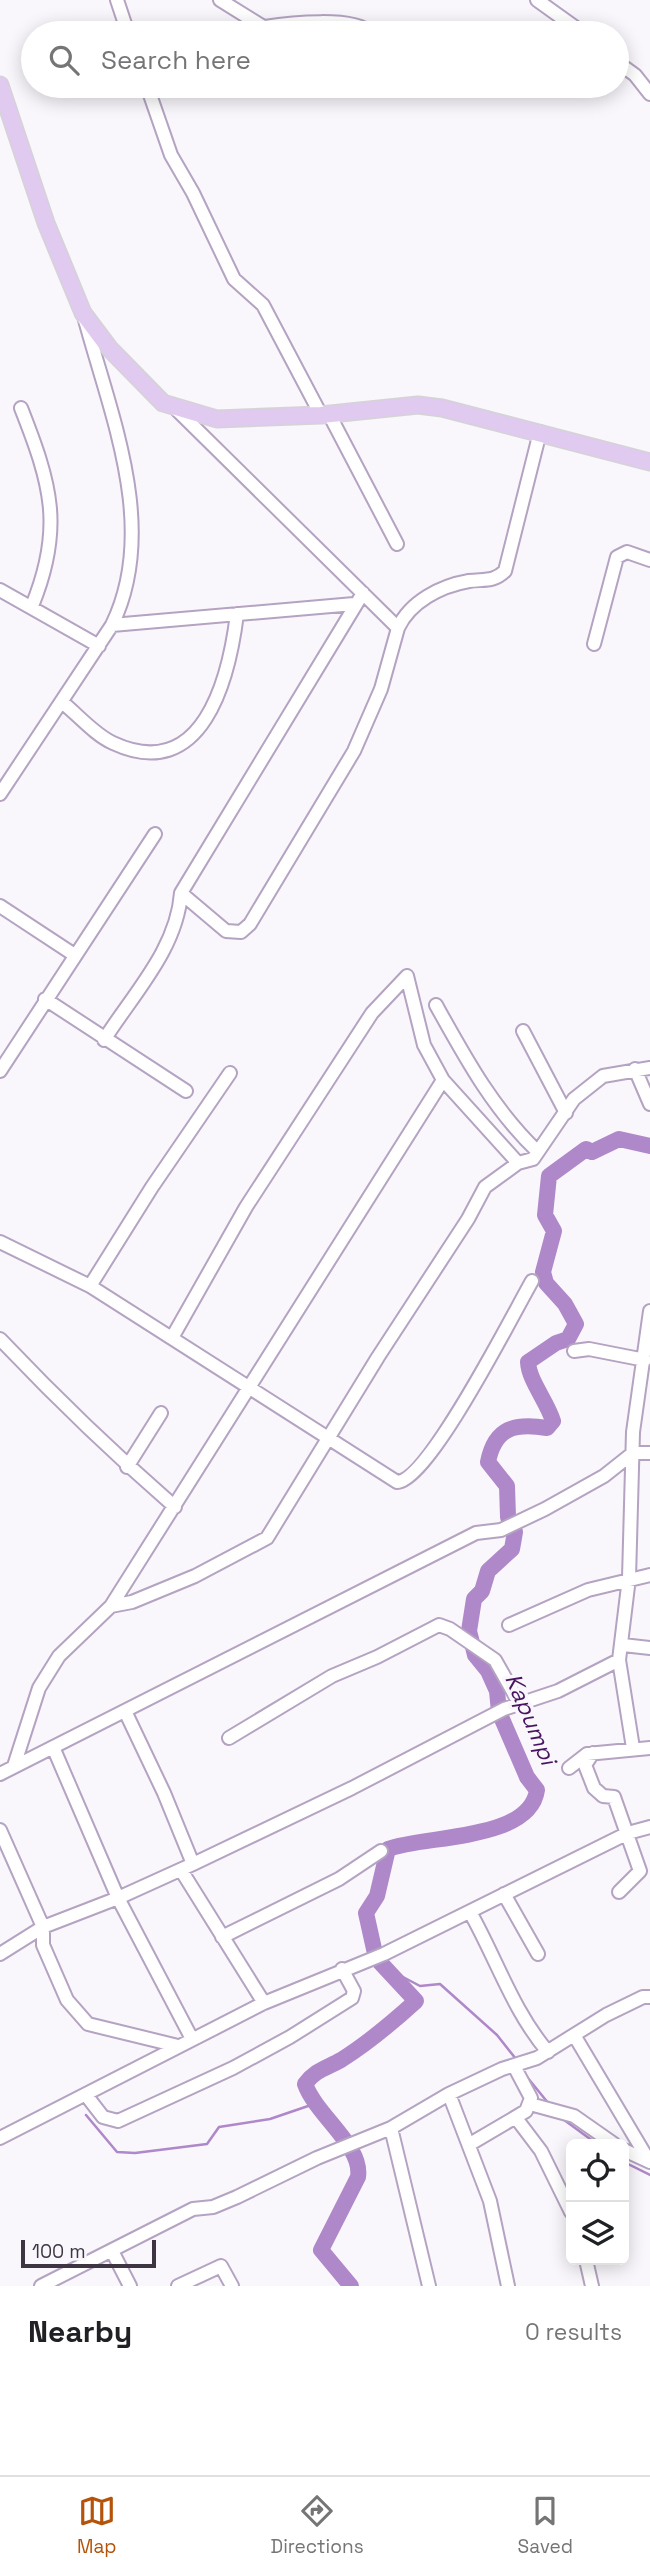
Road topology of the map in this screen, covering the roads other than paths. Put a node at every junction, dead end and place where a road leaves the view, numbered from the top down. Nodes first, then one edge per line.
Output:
1 (117, 0) edge
2 (219, 0) edge
3 (537, 0) edge
4 (124, 21) edge
5 (254, 21) edge
6 (566, 21) edge
7 (629, 71) edge
8 (0, 85) edge
9 (650, 94) edge
10 (151, 98) edge
11 (83, 313) junction
12 (21, 408) dead end
13 (177, 410) junction
14 (325, 415) junction
15 (540, 432) junction
16 (650, 462) edge
17 (397, 544) dead end
18 (650, 560) edge
19 (0, 590) edge
20 (363, 593) junction
21 (354, 604) junction
22 (32, 606) junction
23 (237, 614) junction
24 (112, 625) junction
25 (398, 628) junction
26 (594, 644) dead end
27 (99, 646) junction
28 (62, 702) junction
29 (0, 794) edge
30 (155, 834) dead end
31 (181, 893) junction
32 (0, 906) edge
33 (74, 954) junction
34 (45, 999) junction
35 (436, 1005) dead end
36 (523, 1031) dead end
37 (104, 1040) junction
38 (635, 1069) junction
39 (650, 1069) edge
40 (0, 1071) edge
41 (230, 1073) dead end
42 (443, 1080) junction
43 (186, 1091) dead end
44 (650, 1104) edge
45 (566, 1113) junction
46 (538, 1152) junction
47 (518, 1163) junction
48 (0, 1242) edge
49 (533, 1281) dead end
50 (90, 1286) junction
51 (650, 1311) edge
52 (173, 1336) junction
53 (0, 1339) edge
54 (574, 1351) dead end
55 (645, 1360) junction
56 (250, 1387) junction
57 (161, 1413) dead end
58 (330, 1441) junction
59 (633, 1452) junction
60 (650, 1453) edge
61 (127, 1467) junction
62 (175, 1507) junction
63 (650, 1575) edge
64 (629, 1578) junction
65 (111, 1606) junction
66 (509, 1625) dead end
67 (623, 1645) junction
68 (650, 1648) edge
69 (619, 1660) junction
70 (521, 1706) junction
71 (125, 1711) junction
72 (229, 1738) dead end
73 (53, 1747) junction
74 (633, 1748) junction
75 (650, 1748) edge
76 (593, 1753) junction
77 (14, 1766) junction
78 (569, 1768) dead end
79 (0, 1774) edge
80 (650, 1827) edge
81 (0, 1830) edge
82 (628, 1833) junction
83 (381, 1851) dead end
84 (187, 1867) junction
85 (619, 1892) dead end
86 (504, 1894) junction
87 (118, 1898) junction
88 (470, 1912) junction
89 (43, 1927) junction
90 (222, 1937) junction
91 (0, 1954) edge
92 (538, 1954) dead end
93 (342, 1969) junction
94 (650, 1997) edge
95 (264, 2003) junction
96 (574, 2035) junction
97 (192, 2039) junction
98 (178, 2046) junction
99 (548, 2052) junction
100 (520, 2064) junction
101 (449, 2094) junction
102 (86, 2095) junction
103 (530, 2104) junction
104 (516, 2118) junction
105 (391, 2128) junction
106 (0, 2138) edge
107 (607, 2139) edge
108 (470, 2144) junction
109 (629, 2152) edge
110 (649, 2162) edge
111 (566, 2202) edge
112 (112, 2251) junction
113 (587, 2265) edge
114 (58, 2282) edge
115 (41, 2286) edge
116 (130, 2286) edge
117 (178, 2286) edge
118 (232, 2286) edge
119 (429, 2286) edge
120 (508, 2286) edge
121 (592, 2286) edge

1 - 4 street
2 - 5 street
3 - 6 street
7 - 9 street
8 - 11 main road
10 - 14 street
11 - 13 main road
11 - 24 street
12 - 22 street
13 - 14 main road
13 - 20 street
14 - 15 main road
14 - 17 street
15 - 16 main road
15 - 25 street
18 - 26 street
19 - 22 street
20 - 21 street
20 - 25 street
21 - 23 street
21 - 31 street
22 - 27 street
23 - 24 street
23 - 28 street
24 - 27 street
25 - 31 street
27 - 28 street
28 - 29 street
30 - 33 street
31 - 37 street
32 - 33 street
33 - 34 street
34 - 37 street
34 - 40 street
35 - 46 street
36 - 45 street
37 - 43 street
38 - 39 street
38 - 44 street
38 - 45 street
41 - 50 street
42 - 47 street
42 - 52 street
42 - 56 street
45 - 46 street
46 - 47 street
47 - 58 street
48 - 50 street
49 - 58 street
50 - 52 street
51 - 55 street
52 - 56 street
53 - 61 street
54 - 55 street
55 - 59 street
56 - 58 street
56 - 62 street
57 - 61 street
58 - 65 street
59 - 60 street
59 - 64 street
59 - 71 street
61 - 62 street
62 - 65 street
63 - 64 street
64 - 66 street
64 - 67 street
65 - 77 street
67 - 68 street
67 - 69 street
69 - 70 street
69 - 74 street
70 - 72 street
70 - 84 street
71 - 73 street
71 - 84 street
73 - 77 street
73 - 87 street
74 - 75 street
74 - 76 street
76 - 78 street
76 - 82 street
77 - 79 street
80 - 82 street
81 - 89 street
82 - 85 street
82 - 86 street
83 - 90 street
84 - 87 street
84 - 90 street
86 - 88 street
86 - 92 street
87 - 89 street
87 - 97 street
88 - 93 street
88 - 99 street
89 - 91 street
89 - 98 street
90 - 95 street
93 - 95 street
93 - 102 street
94 - 96 street
95 - 97 street
96 - 99 street
96 - 110 street
97 - 98 street
98 - 102 street
99 - 100 street
100 - 101 street
100 - 103 street
101 - 105 street
101 - 108 street
102 - 106 street
103 - 104 street
103 - 107 street
104 - 108 street
104 - 111 street
105 - 112 street
105 - 119 street
108 - 120 street
109 - 110 street
112 - 114 street
112 - 116 street
113 - 121 street
114 - 115 street
117 - 118 street

